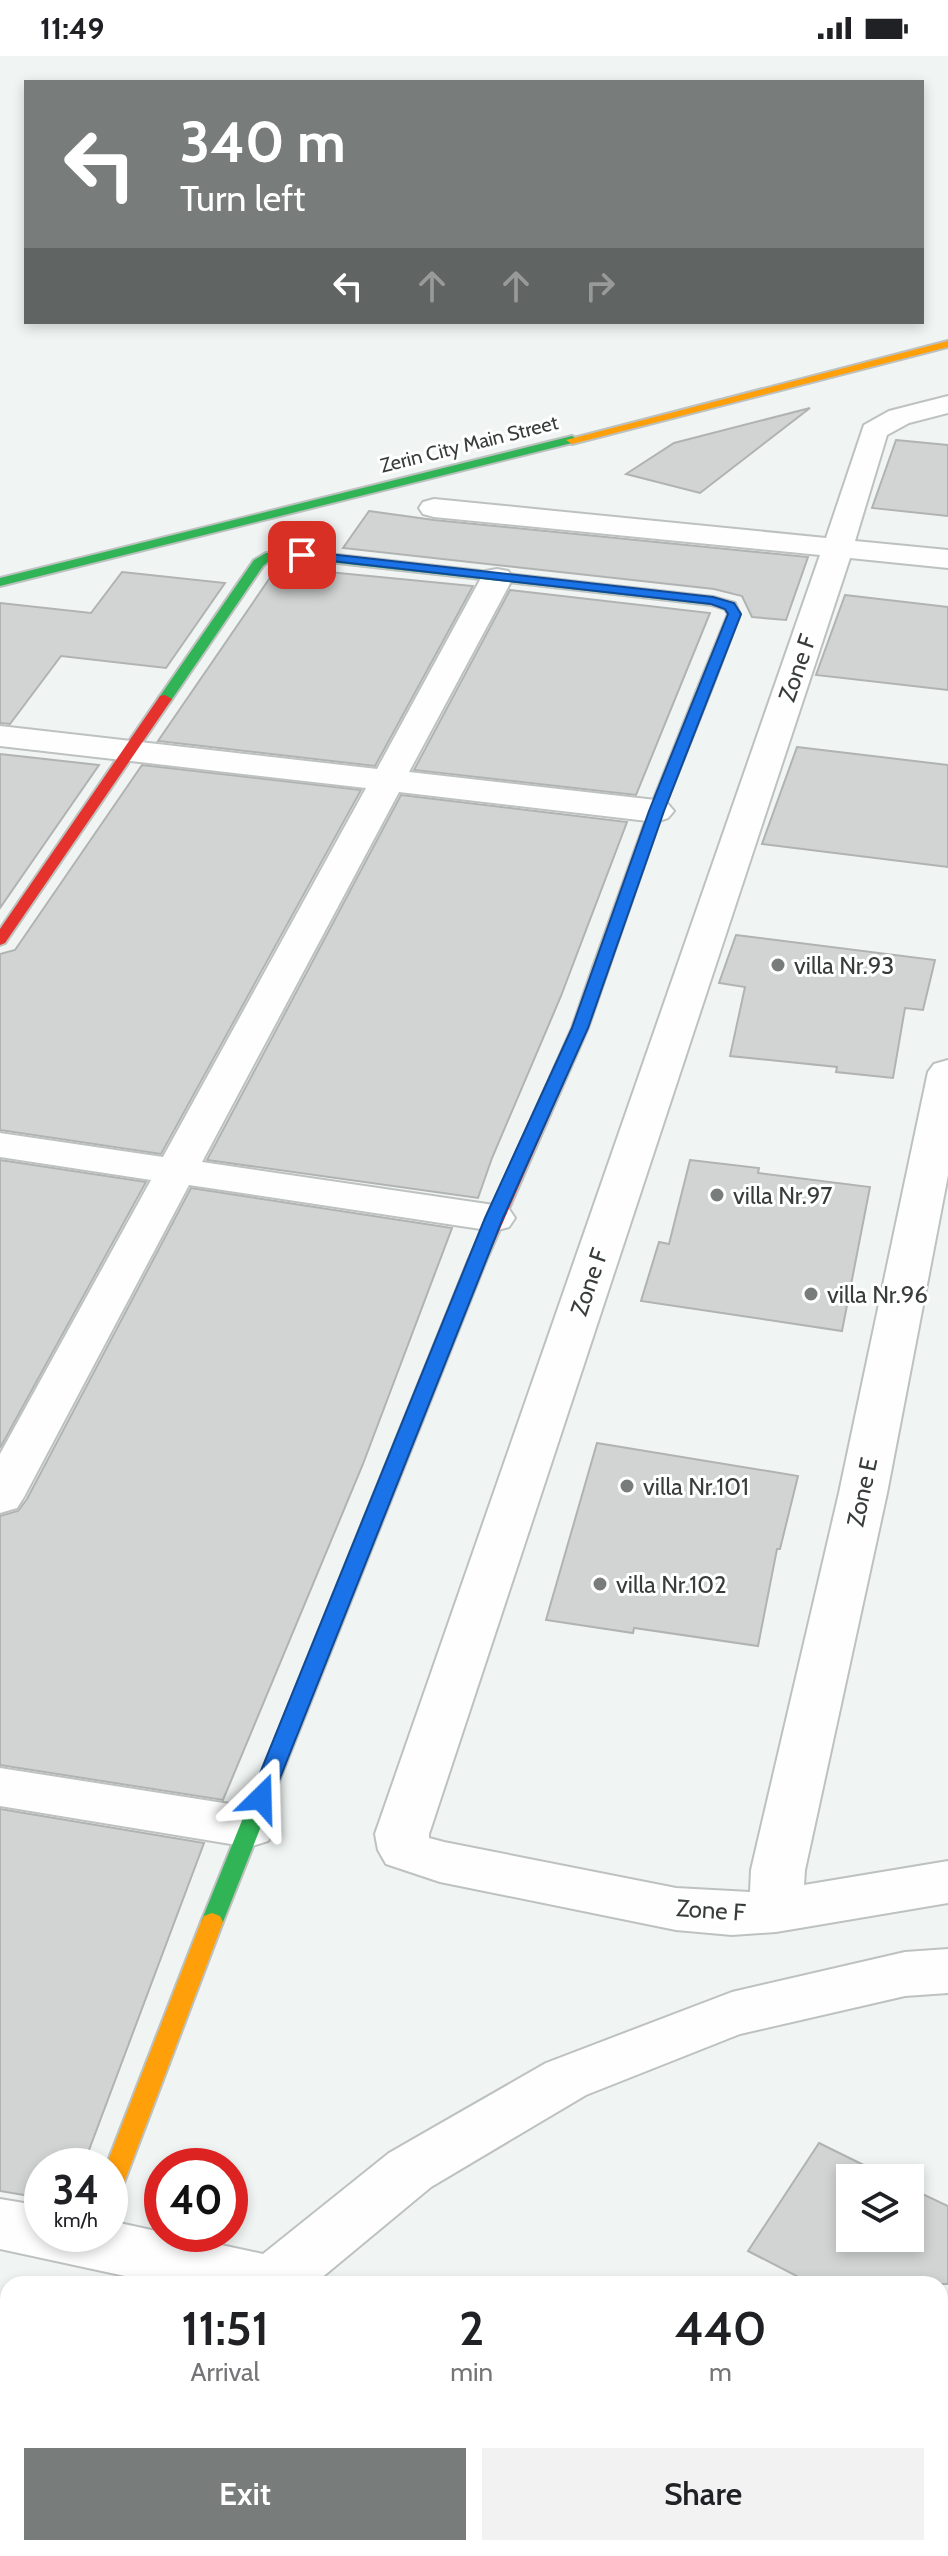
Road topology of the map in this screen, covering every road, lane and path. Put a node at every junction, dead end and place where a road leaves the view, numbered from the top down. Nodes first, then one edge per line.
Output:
1 (948, 344) edge
2 (948, 404) edge
3 (434, 508) dead end
4 (838, 548) junction
5 (948, 559) edge
6 (497, 578) junction
7 (0, 582) edge
8 (0, 736) edge
9 (130, 752) junction
10 (387, 782) junction
11 (656, 811) junction
12 (0, 940) edge
13 (948, 1072) edge
14 (0, 1145) edge
15 (177, 1170) junction
16 (494, 1218) junction
17 (0, 1497) edge
18 (0, 1787) edge
19 (249, 1827) junction
20 (948, 1882) edge
21 (776, 1911) junction
22 (948, 1971) edge
23 (125, 2148) edge
24 (0, 2224) edge
25 (24, 2228) edge
26 (128, 2249) edge
27 (241, 2276) edge
28 (279, 2276) edge

1 - 7 street, Zerin City Main Street
2 - 4 street, Zone F
3 - 4 street
4 - 5 street
4 - 21 street, Zone F
6 - 9 street
6 - 10 street
6 - 11 street
8 - 9 street
9 - 10 street
9 - 12 street
10 - 11 street
10 - 15 street
11 - 16 street
13 - 21 street, Zone E
14 - 15 street
15 - 16 street
15 - 17 street
16 - 19 street
18 - 19 street
19 - 23 street
20 - 21 street
22 - 28 street
24 - 25 street
26 - 27 street

